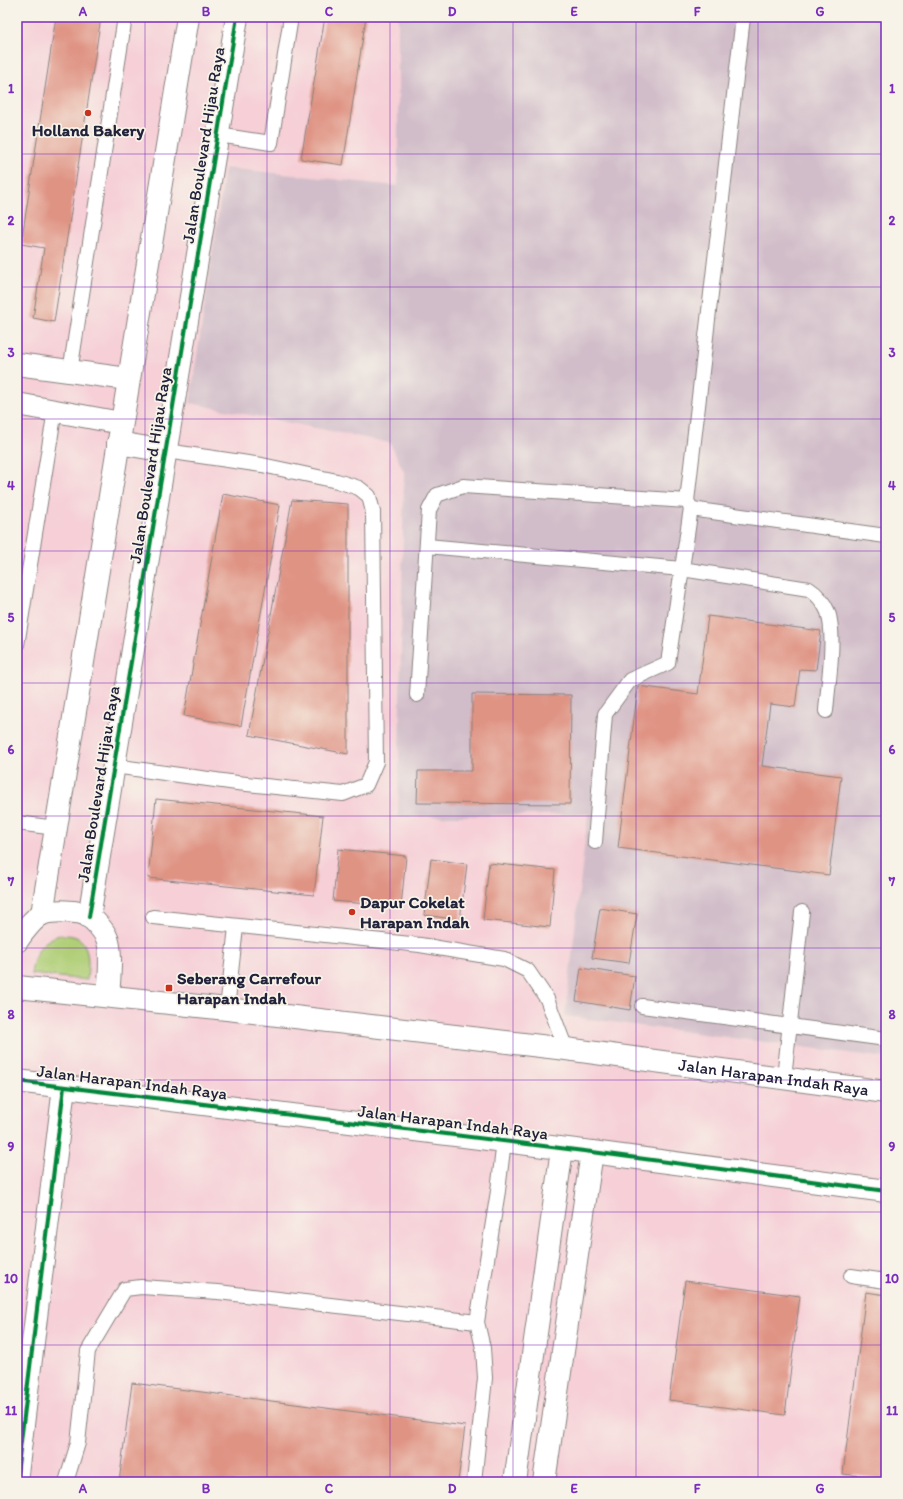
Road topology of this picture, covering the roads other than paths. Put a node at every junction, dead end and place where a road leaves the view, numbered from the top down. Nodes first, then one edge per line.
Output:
1 (125, 17) edge
2 (188, 17) edge
3 (237, 17) edge
4 (292, 17) edge
5 (743, 17) edge
6 (218, 135) junction
7 (17, 364) edge
8 (70, 372) junction
9 (128, 379) junction
10 (17, 404) edge
11 (55, 410) junction
12 (120, 433) junction
13 (166, 451) junction
14 (689, 504) junction
15 (886, 536) edge
16 (427, 546) junction
17 (682, 569) junction
18 (17, 645) edge
19 (417, 695) dead end
20 (826, 711) dead end
21 (114, 766) junction
22 (17, 823) edge
23 (56, 828) junction
24 (596, 842) dead end
25 (802, 912) dead end
26 (42, 914) junction
27 (89, 917) junction
28 (152, 917) dead end
29 (236, 926) junction
30 (17, 941) edge
31 (17, 987) edge
32 (108, 996) junction
33 (642, 1006) dead end
34 (227, 1009) junction
35 (790, 1026) junction
36 (886, 1039) edge
37 (566, 1049) junction
38 (784, 1078) junction
39 (17, 1081) edge
40 (64, 1087) junction
41 (886, 1092) edge
42 (504, 1142) junction
43 (562, 1149) junction
44 (592, 1152) junction
45 (886, 1191) edge
46 (851, 1276) dead end
47 (886, 1281) edge
48 (478, 1322) junction
49 (17, 1474) edge
50 (66, 1482) edge
51 (474, 1482) edge
52 (515, 1482) edge
53 (544, 1482) edge

1 - 8 lane
2 - 9 street, Jalan Boulevard Hijau Raya
3 - 6 street, Jalan Boulevard Hijau Raya
4 - 6 lane
5 - 14 lane
6 - 13 street, Jalan Boulevard Hijau Raya
7 - 8 street
8 - 9 street
9 - 12 street, Jalan Boulevard Hijau Raya
10 - 11 street
11 - 12 street
11 - 18 lane
12 - 13 street
12 - 23 street, Jalan Boulevard Hijau Raya
13 - 21 street, Jalan Boulevard Hijau Raya
13 - 21 lane
14 - 15 lane
14 - 16 lane
14 - 17 lane
16 - 17 lane
16 - 19 lane
17 - 20 lane
17 - 24 lane
21 - 27 street, Jalan Boulevard Hijau Raya
22 - 23 lane
23 - 26 street, Jalan Boulevard Hijau Raya
25 - 35 lane
26 - 27 street
26 - 30 street
27 - 32 street
28 - 29 lane
29 - 34 lane
29 - 37 lane
31 - 32 street, Jalan Harapan Indah Raya
32 - 34 street, Jalan Harapan Indah Raya
33 - 35 lane
34 - 37 street, Jalan Harapan Indah Raya
35 - 36 lane
35 - 38 lane
37 - 38 street, Jalan Harapan Indah Raya
38 - 41 street, Jalan Harapan Indah Raya
39 - 40 street, Jalan Harapan Indah Raya
40 - 42 street, Jalan Harapan Indah Raya
40 - 49 street
42 - 43 street, Jalan Harapan Indah Raya
42 - 48 lane
43 - 44 street, Jalan Harapan Indah Raya
43 - 52 street
44 - 45 street, Jalan Harapan Indah Raya
44 - 53 street
46 - 47 lane
48 - 50 lane
48 - 51 lane

